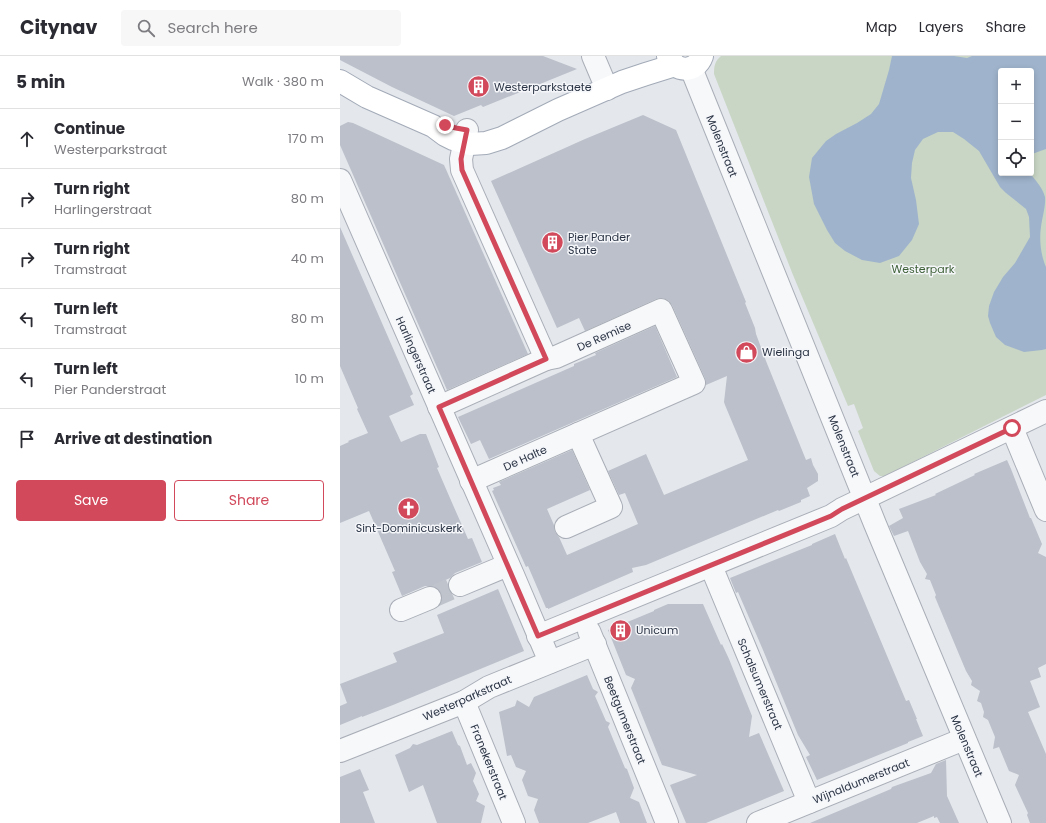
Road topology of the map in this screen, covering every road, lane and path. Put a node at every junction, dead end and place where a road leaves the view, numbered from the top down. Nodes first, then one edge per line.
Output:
1 (593, 56) edge
2 (654, 56) edge
3 (684, 61) edge
4 (340, 81) edge
5 (605, 84) junction
6 (340, 92) edge
7 (367, 97) junction
8 (466, 136) junction
9 (340, 180) edge
10 (661, 310) joint
11 (546, 359) junction
12 (439, 407) junction
13 (1046, 411) edge
14 (1012, 428) junction
15 (578, 434) junction
16 (472, 481) junction
17 (865, 498) junction
18 (1046, 510) edge
19 (566, 527) dead end
20 (508, 565) junction
21 (711, 566) junction
22 (460, 585) tunnel mouth
23 (430, 598) tunnel mouth
24 (401, 610) dead end
25 (584, 618) junction
26 (538, 636) junction
27 (595, 644) junction
28 (550, 662) junction
29 (464, 702) junction
30 (964, 739) junction
31 (340, 751) edge
32 (810, 802) junction
33 (514, 823) edge
34 (667, 823) edge
35 (758, 823) edge
36 (1000, 823) edge

1 - 5 street
2 - 5 main road
3 - 5 main road
3 - 17 street, Molenstraat
4 - 7 main road
5 - 8 main road
6 - 7 main road
7 - 8 main road
8 - 11 street
9 - 12 street, Harlingerstraat
10 - 11 street, De Remise
10 - 15 street, De Halte
11 - 12 street, De Remise
12 - 16 street, Harlingerstraat
13 - 14 street
14 - 17 street
14 - 18 street
15 - 16 street, De Halte
15 - 19 street
16 - 20 street, Harlingerstraat
17 - 21 street
17 - 30 street, Molenstraat
20 - 22 street
20 - 26 street, Harlingerstraat
21 - 25 street
21 - 32 street, Schalsumerstraat
23 - 24 street
25 - 26 street
25 - 27 street, Beetgumerstraat
26 - 28 street, Harlingerstraat
27 - 28 street, Westerparkstraat
27 - 34 street, Beetgumerstraat
28 - 29 street, Westerparkstraat
29 - 31 street, Westerparkstraat
29 - 33 street, Franekerstraat
30 - 32 street, Wijnaldumerstraat
30 - 36 street, Molenstraat
32 - 35 street, Wijnaldumerstraat

